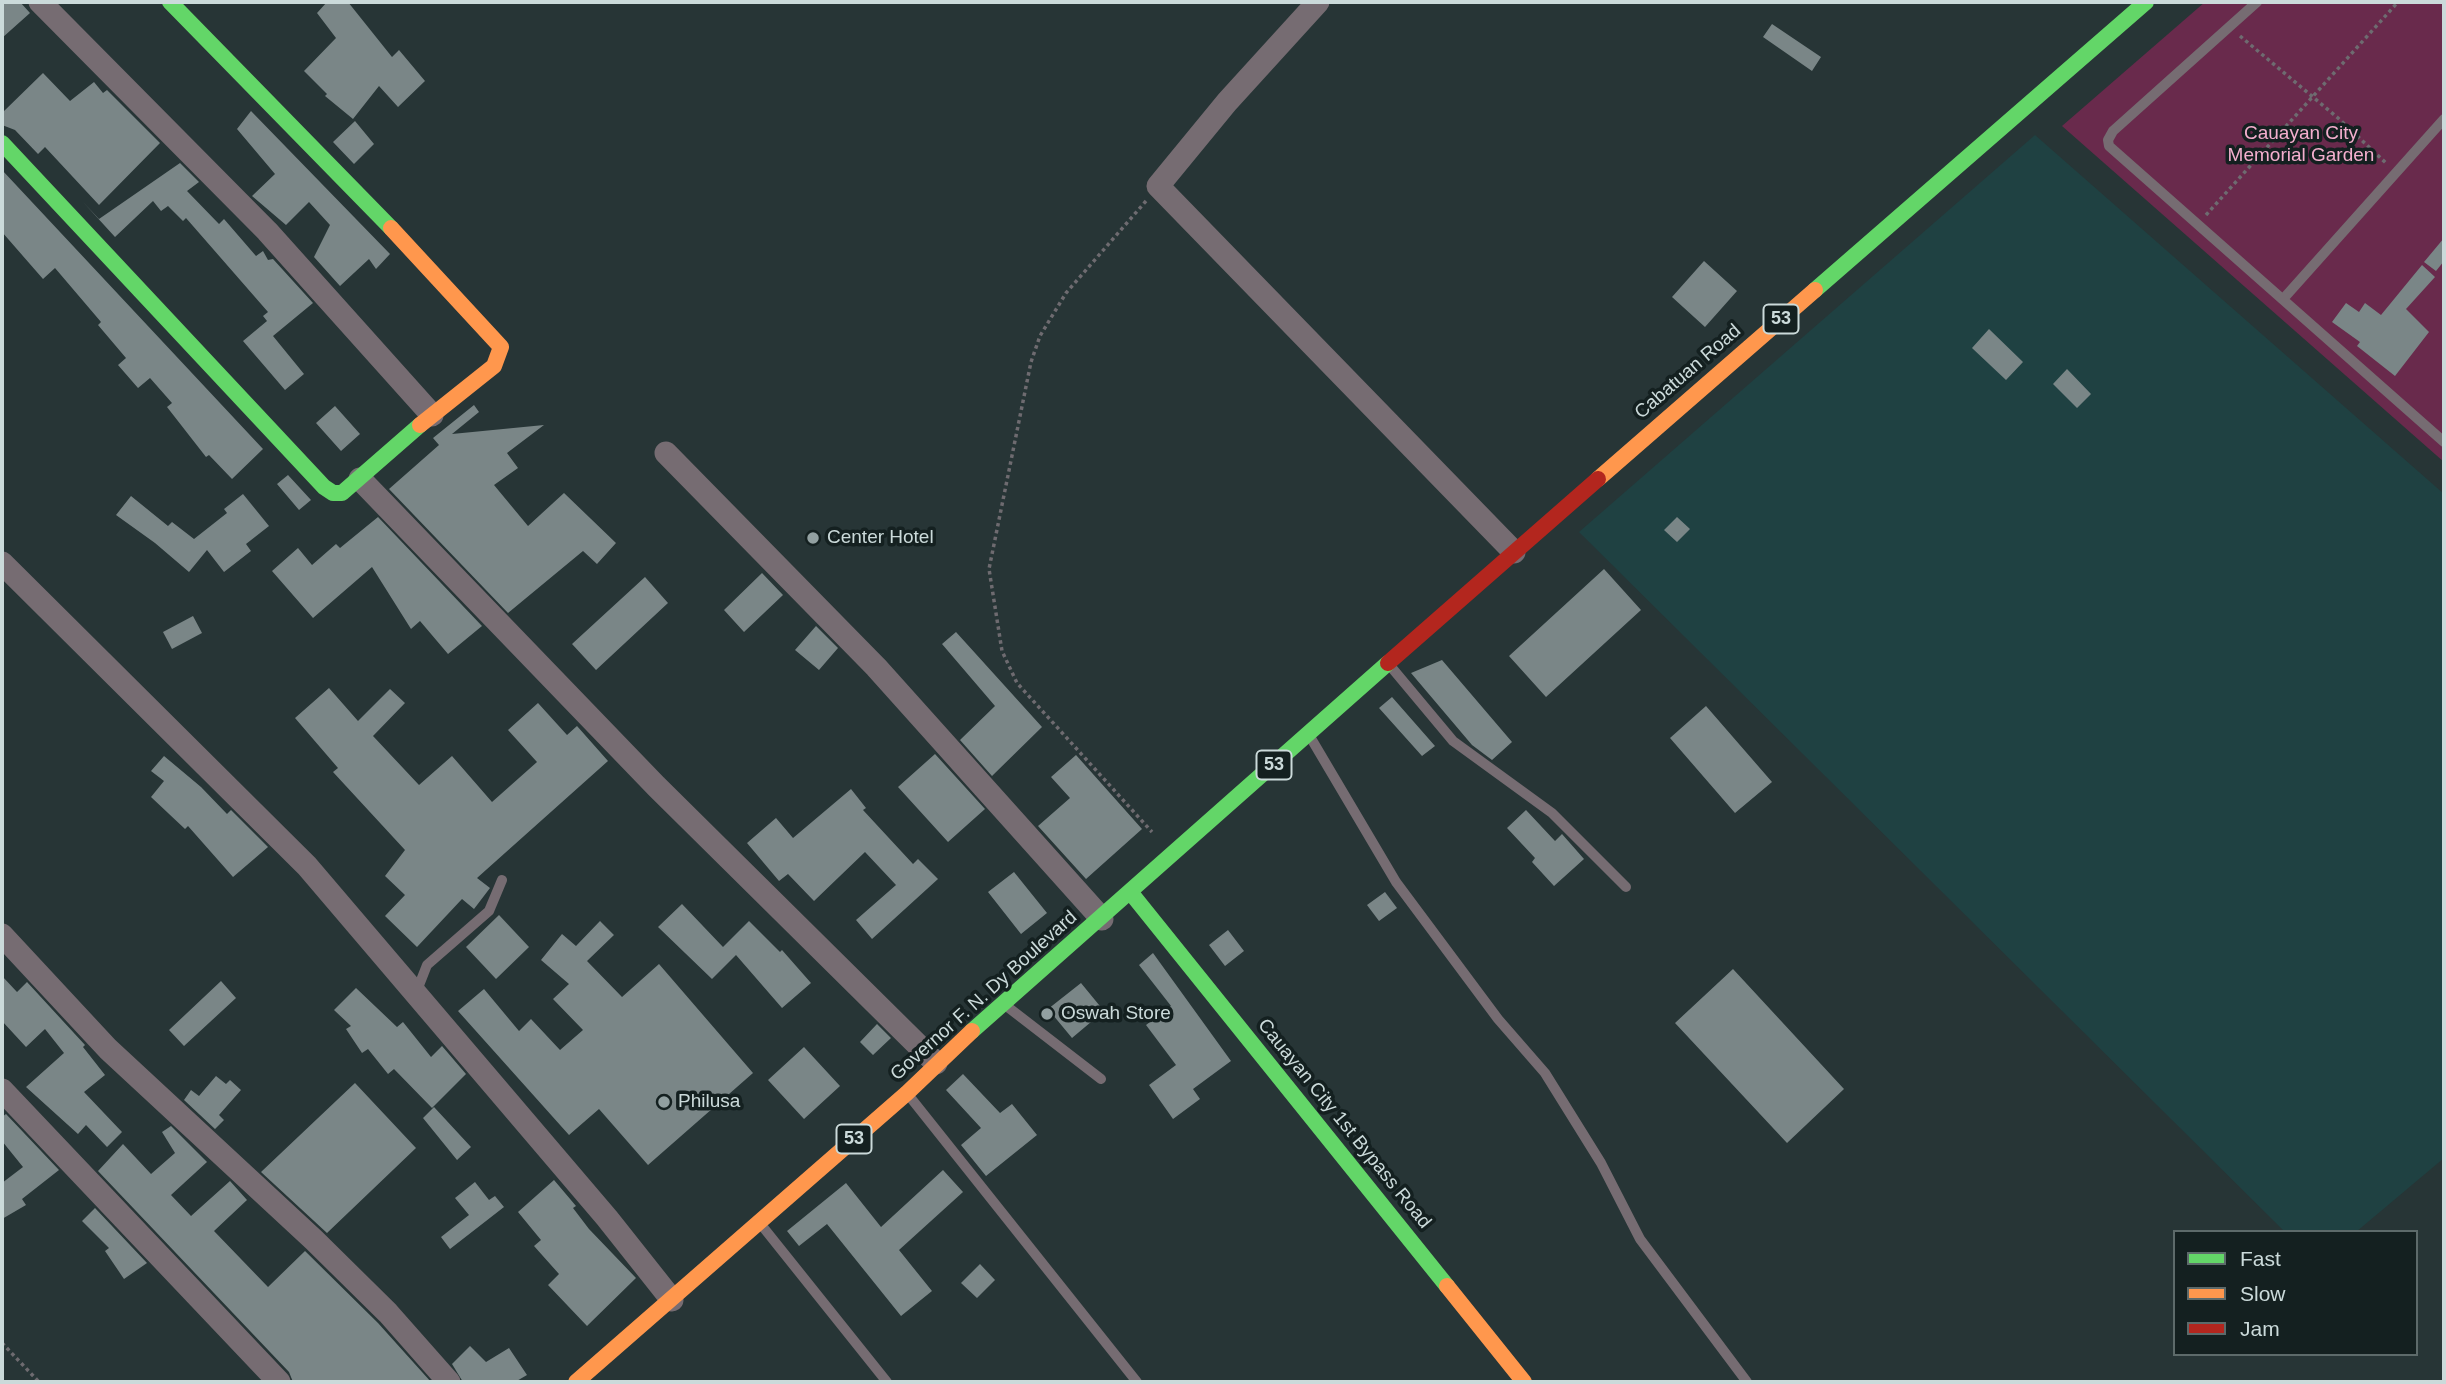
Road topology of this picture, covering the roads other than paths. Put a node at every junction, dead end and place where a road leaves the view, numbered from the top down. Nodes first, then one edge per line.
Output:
1 (40, 2) edge
2 (170, 2) edge
3 (1318, 2) edge
4 (2146, 2) edge
5 (2258, 2) edge
6 (2444, 120) edge
7 (2, 143) edge
8 (2284, 298) junction
9 (432, 415) junction
10 (2444, 442) edge
11 (666, 453) dead end
12 (360, 480) junction
13 (1514, 552) junction
14 (2, 563) edge
15 (1418, 638) joint
16 (1388, 664) junction
17 (1309, 734) junction
18 (502, 880) dead end
19 (1626, 887) dead end
20 (1130, 893) junction
21 (1102, 919) junction
22 (4, 941) edge
23 (416, 993) junction
24 (1004, 1004) junction
25 (936, 1063) junction
26 (1101, 1079) dead end
27 (2, 1090) edge
28 (907, 1093) junction
29 (759, 1222) junction
30 (672, 1300) junction
31 (279, 1382) edge
32 (449, 1382) edge
33 (576, 1382) edge
34 (887, 1382) edge
35 (1137, 1382) edge
36 (1524, 1382) edge
37 (1747, 1382) edge

1 - 9 street
2 - 9 main road
3 - 13 street
4 - 13 main road, Cabatuan Road / 53
5 - 8 lane
6 - 8 lane
7 - 12 main road
8 - 10 lane
9 - 12 main road
11 - 21 street
12 - 25 street
13 - 15 main road, Cabatuan Road / 53
14 - 23 street
15 - 16 main road, Governor F. N. Dy Boulevard / 53
16 - 17 main road, Governor F. N. Dy Boulevard / 53
16 - 19 lane
17 - 20 main road, Governor F. N. Dy Boulevard / 53
17 - 37 lane
18 - 23 lane
20 - 21 main road, Governor F. N. Dy Boulevard / 53
20 - 36 main road, Cauayan City 1st Bypass Road
21 - 24 main road, Governor F. N. Dy Boulevard / 53
22 - 32 street
23 - 30 street
24 - 25 main road, Governor F. N. Dy Boulevard / 53
24 - 26 lane
25 - 28 main road, Governor F. N. Dy Boulevard / 53
27 - 31 street
28 - 29 main road, Governor F. N. Dy Boulevard / 53
28 - 35 lane
29 - 30 main road, Governor F. N. Dy Boulevard / 53
29 - 34 lane
30 - 33 main road, Governor F. N. Dy Boulevard / 53

